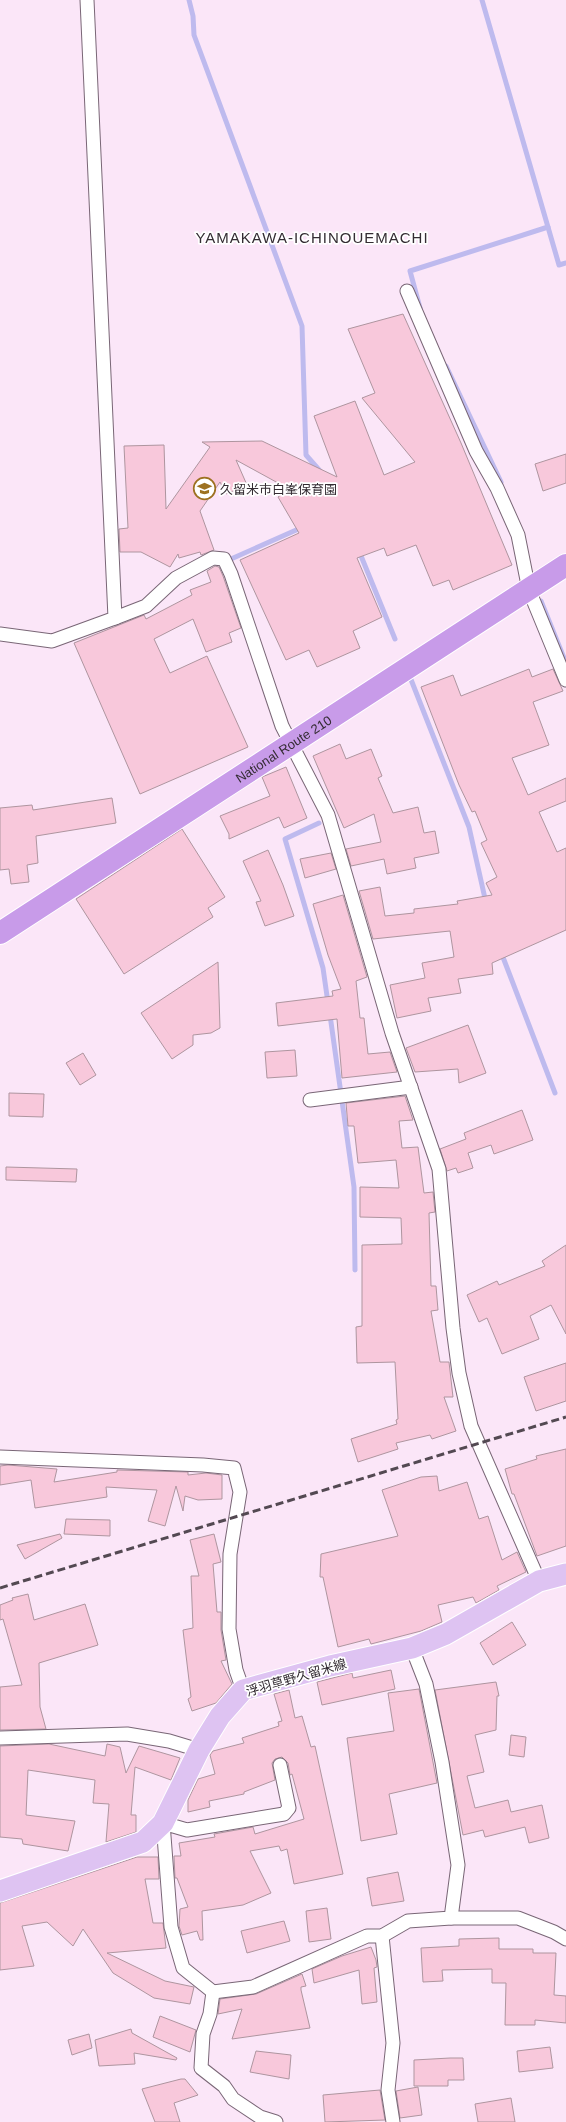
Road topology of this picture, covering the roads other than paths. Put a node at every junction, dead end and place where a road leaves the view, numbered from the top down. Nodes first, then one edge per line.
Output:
1 (87, 0) edge
2 (407, 291) dead end
3 (566, 565) edge
4 (529, 590) junction
5 (115, 618) junction
6 (0, 634) edge
7 (566, 680) edge
8 (291, 742) junction
9 (0, 933) edge
10 (410, 1086) junction
11 (310, 1100) dead end
12 (0, 1457) edge
13 (566, 1574) edge
14 (539, 1581) junction
15 (412, 1648) junction
16 (244, 1690) junction
17 (0, 1738) edge
18 (199, 1750) junction
19 (280, 1765) dead end
20 (163, 1823) junction
21 (0, 1891) edge
22 (451, 1918) junction
23 (382, 1936) junction
24 (566, 1938) edge
25 (213, 1992) junction
26 (276, 2122) edge
27 (393, 2122) edge

1 - 5 street
2 - 4 street
3 - 4 highway, National Route 210
4 - 7 street
4 - 8 highway, National Route 210
5 - 6 street
5 - 8 street
8 - 9 highway, National Route 210
8 - 10 street
10 - 11 street
10 - 14 street
12 - 16 street
13 - 14 main road, 浮羽草野久留米線
14 - 15 main road, 浮羽草野久留米線
15 - 16 main road, 浮羽草野久留米線
15 - 22 street
16 - 18 main road, 浮羽草野久留米線
17 - 18 street
18 - 20 main road, 浮羽草野久留米線
19 - 20 street
20 - 21 main road, 浮羽草野久留米線
20 - 25 street
22 - 23 street
22 - 24 street
23 - 25 street
23 - 27 street
25 - 26 street

